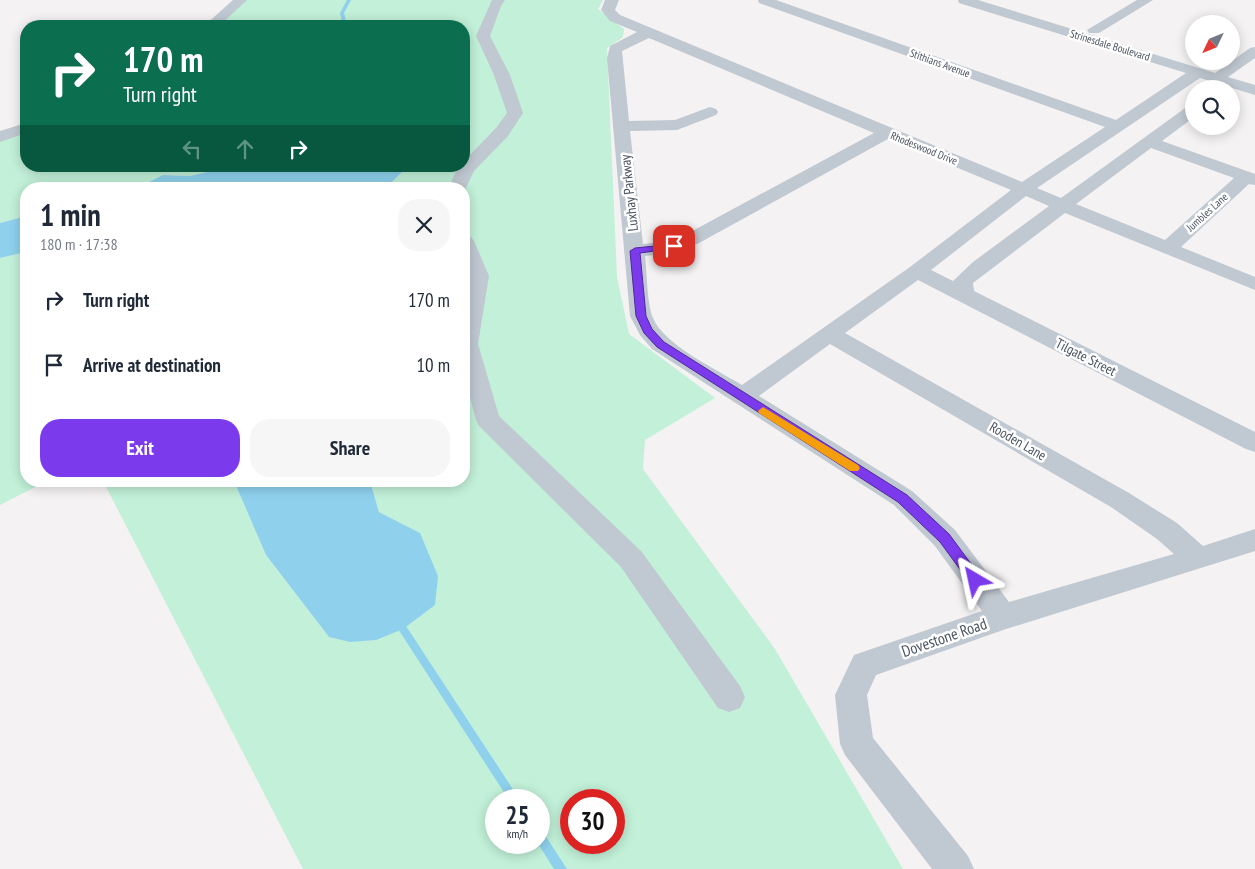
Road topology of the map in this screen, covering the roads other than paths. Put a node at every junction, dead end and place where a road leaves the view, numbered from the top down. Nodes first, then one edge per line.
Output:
1 (241, 0) edge
2 (499, 0) edge
3 (613, 0) edge
4 (764, 0) edge
5 (964, 0) edge
6 (996, 0) edge
7 (1147, 0) edge
8 (218, 20) edge
9 (1094, 30) junction
10 (648, 33) junction
11 (1255, 50) edge
12 (1185, 60) edge
13 (1185, 61) edge
14 (1189, 70) edge
15 (1207, 70) edge
16 (1255, 78) edge
17 (1224, 80) edge
18 (1240, 85) edge
19 (1255, 90) edge
20 (710, 112) dead end
21 (1185, 116) edge
22 (621, 126) junction
23 (1117, 126) junction
24 (20, 130) edge
25 (887, 133) junction
26 (0, 137) edge
27 (1150, 142) junction
28 (470, 165) edge
29 (1250, 178) edge
30 (1024, 190) junction
31 (1065, 205) junction
32 (1168, 248) junction
33 (635, 251) junction
34 (470, 255) edge
35 (917, 271) junction
36 (1255, 284) edge
37 (963, 294) junction
38 (470, 327) edge
39 (830, 334) junction
40 (470, 355) edge
41 (741, 397) junction
42 (1255, 443) edge
43 (1255, 540) edge
44 (1198, 559) junction
45 (1003, 617) junction
46 (729, 697) dead end
47 (955, 869) edge

1 - 8 street
2 - 28 street
3 - 10 street, Rhodeswood Drive
4 - 23 street, Stithians Avenue
5 - 13 street, Strinesdale Boulevard
6 - 9 street, Strinesdale Boulevard
7 - 9 street
9 - 12 street, Strinesdale Boulevard
10 - 22 street, Luxhay Parkway
10 - 25 street, Rhodeswood Drive
11 - 17 street
14 - 23 street
15 - 17 street, Strinesdale Boulevard
16 - 17 street, Strinesdale Boulevard
18 - 19 street, Strinesdale Boulevard
20 - 22 street
21 - 27 street
22 - 33 street, Luxhay Parkway
23 - 30 street
24 - 26 street
25 - 30 street, Rhodeswood Drive
25 - 33 street
27 - 29 street
27 - 31 street
29 - 32 street, Jumbles Lane
30 - 31 street, Rhodeswood Drive
30 - 35 street
31 - 32 street, Rhodeswood Drive
31 - 37 street
32 - 36 street, Rhodeswood Drive
33 - 41 street, Luxhay Parkway
34 - 38 street
35 - 37 street, Tilgate Street
35 - 39 street
37 - 42 street, Tilgate Street
39 - 41 street
39 - 44 street, Rooden Lane
40 - 46 street
41 - 45 street, Luxhay Parkway
43 - 44 street, Dovestone Road
44 - 45 street, Dovestone Road
45 - 47 street, Dovestone Road

